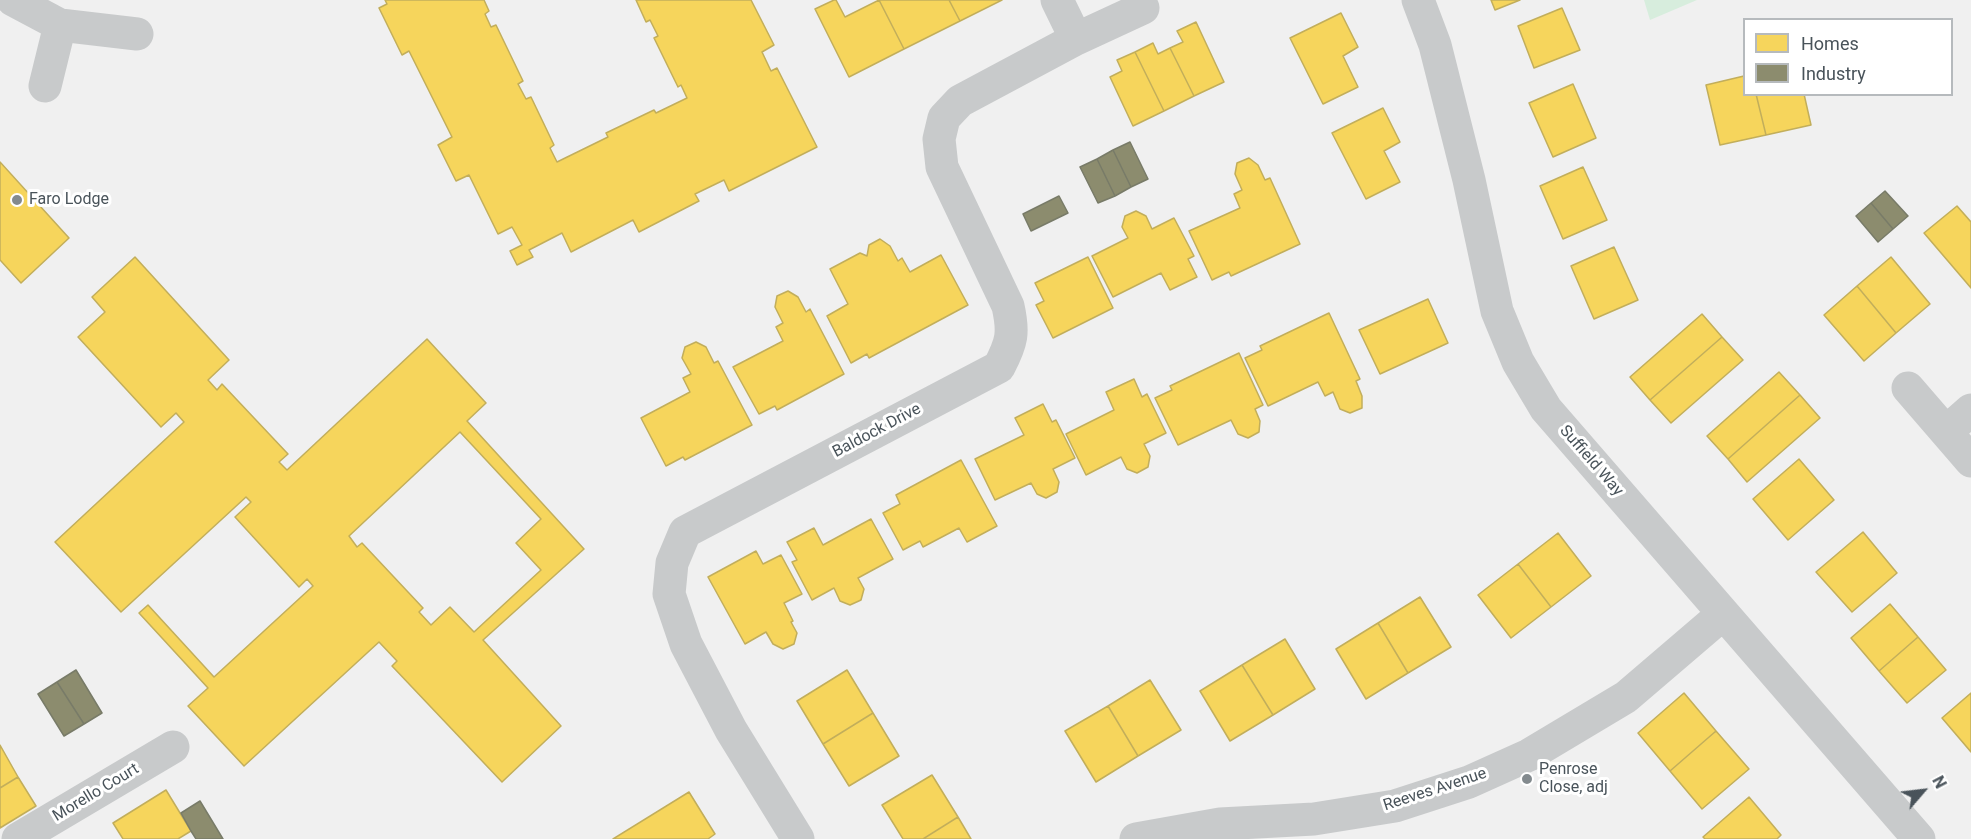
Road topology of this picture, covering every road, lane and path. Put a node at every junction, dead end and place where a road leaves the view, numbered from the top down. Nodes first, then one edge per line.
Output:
1 (14, 0) edge
2 (1057, 0) edge
3 (1418, 0) edge
4 (1143, 8) dead end
5 (60, 25) junction
6 (137, 34) dead end
7 (1076, 39) junction
8 (45, 86) dead end
9 (1908, 388) dead end
10 (1971, 410) edge
11 (1946, 432) junction
12 (1971, 461) edge
13 (1724, 614) junction
14 (173, 747) dead end
15 (1316, 829) edge
16 (18, 839) edge
17 (798, 839) edge
18 (1136, 839) edge
19 (1919, 839) edge

1 - 5 street
2 - 7 street
3 - 13 street, Suffield Way
4 - 7 street, Baldock Drive
5 - 6 street
5 - 8 street
7 - 17 street, Baldock Drive
9 - 11 street
10 - 11 street
11 - 12 street
13 - 15 street, Reeves Avenue
13 - 19 street, Suffield Way
14 - 16 street, Morello Court
15 - 18 street, Reeves Avenue

